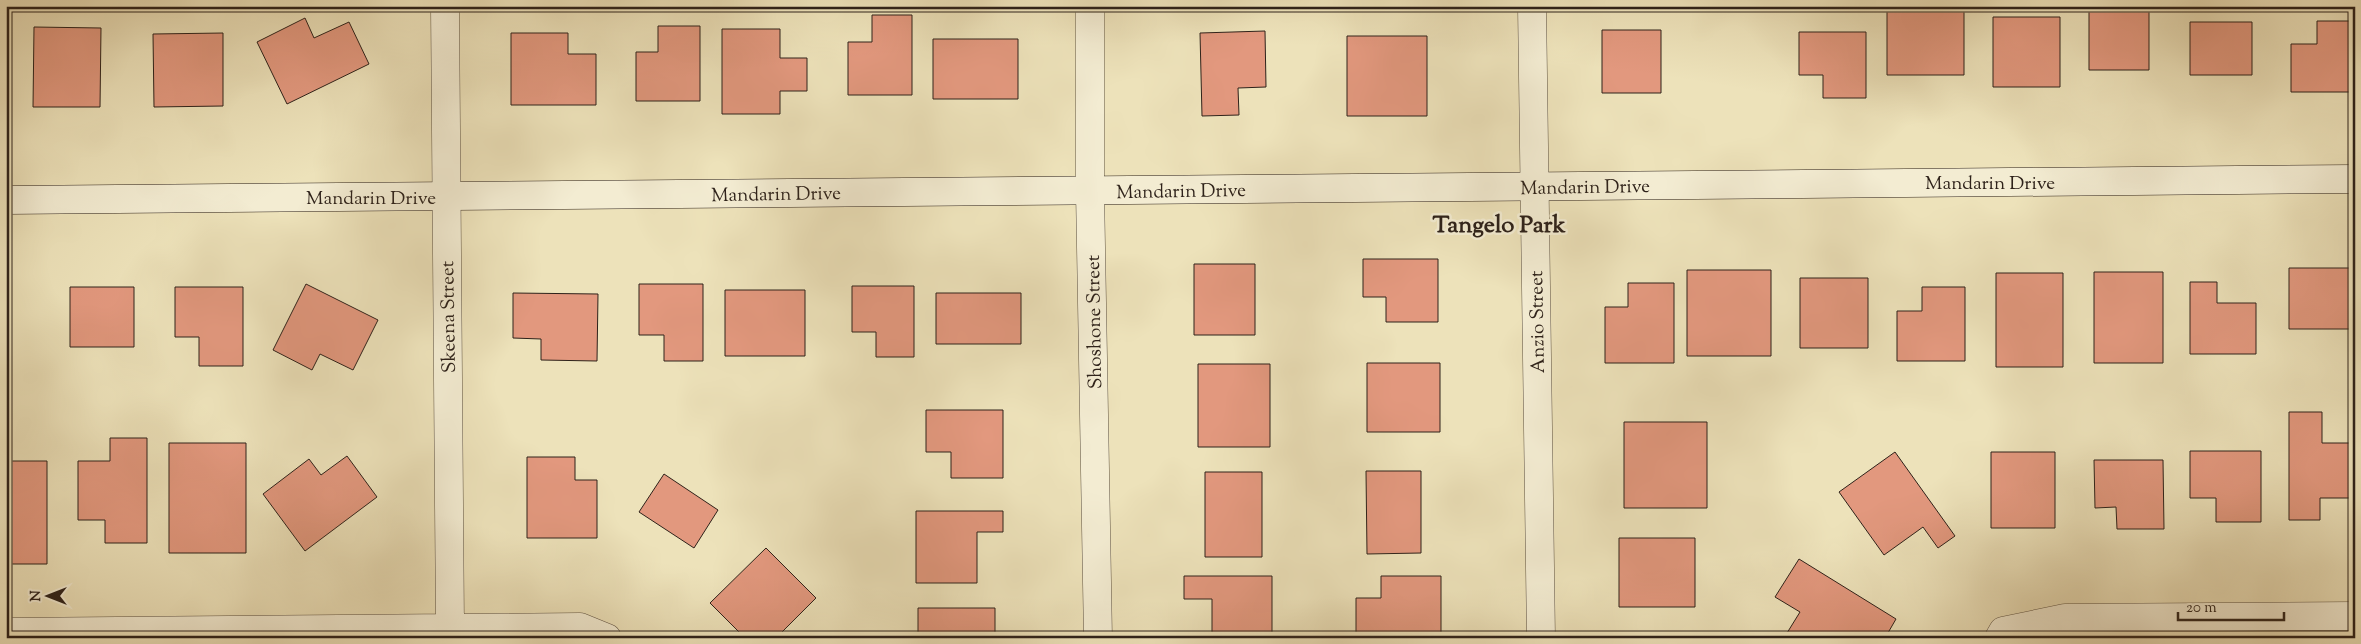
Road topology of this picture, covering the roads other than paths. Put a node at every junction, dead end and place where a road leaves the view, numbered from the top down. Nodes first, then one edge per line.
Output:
1 (446, 6) edge
2 (1090, 6) edge
3 (1532, 6) edge
4 (2355, 179) edge
5 (1534, 186) junction
6 (1090, 191) junction
7 (446, 196) junction
8 (6, 200) edge
9 (2355, 616) edge
10 (450, 627) junction
11 (6, 632) edge
12 (2001, 634) edge
13 (607, 638) edge
14 (1098, 638) edge
15 (1542, 638) edge

1 - 7 street, Skeena Street
2 - 6 street, Shoshone Street
3 - 5 street, Anzio Street
4 - 5 street, Mandarin Drive
5 - 6 street, Mandarin Drive
5 - 15 street, Anzio Street
6 - 7 street, Mandarin Drive
6 - 14 street, Shoshone Street
7 - 8 street, Mandarin Drive
7 - 10 street, Skeena Street
9 - 12 street
10 - 11 street
10 - 13 street

